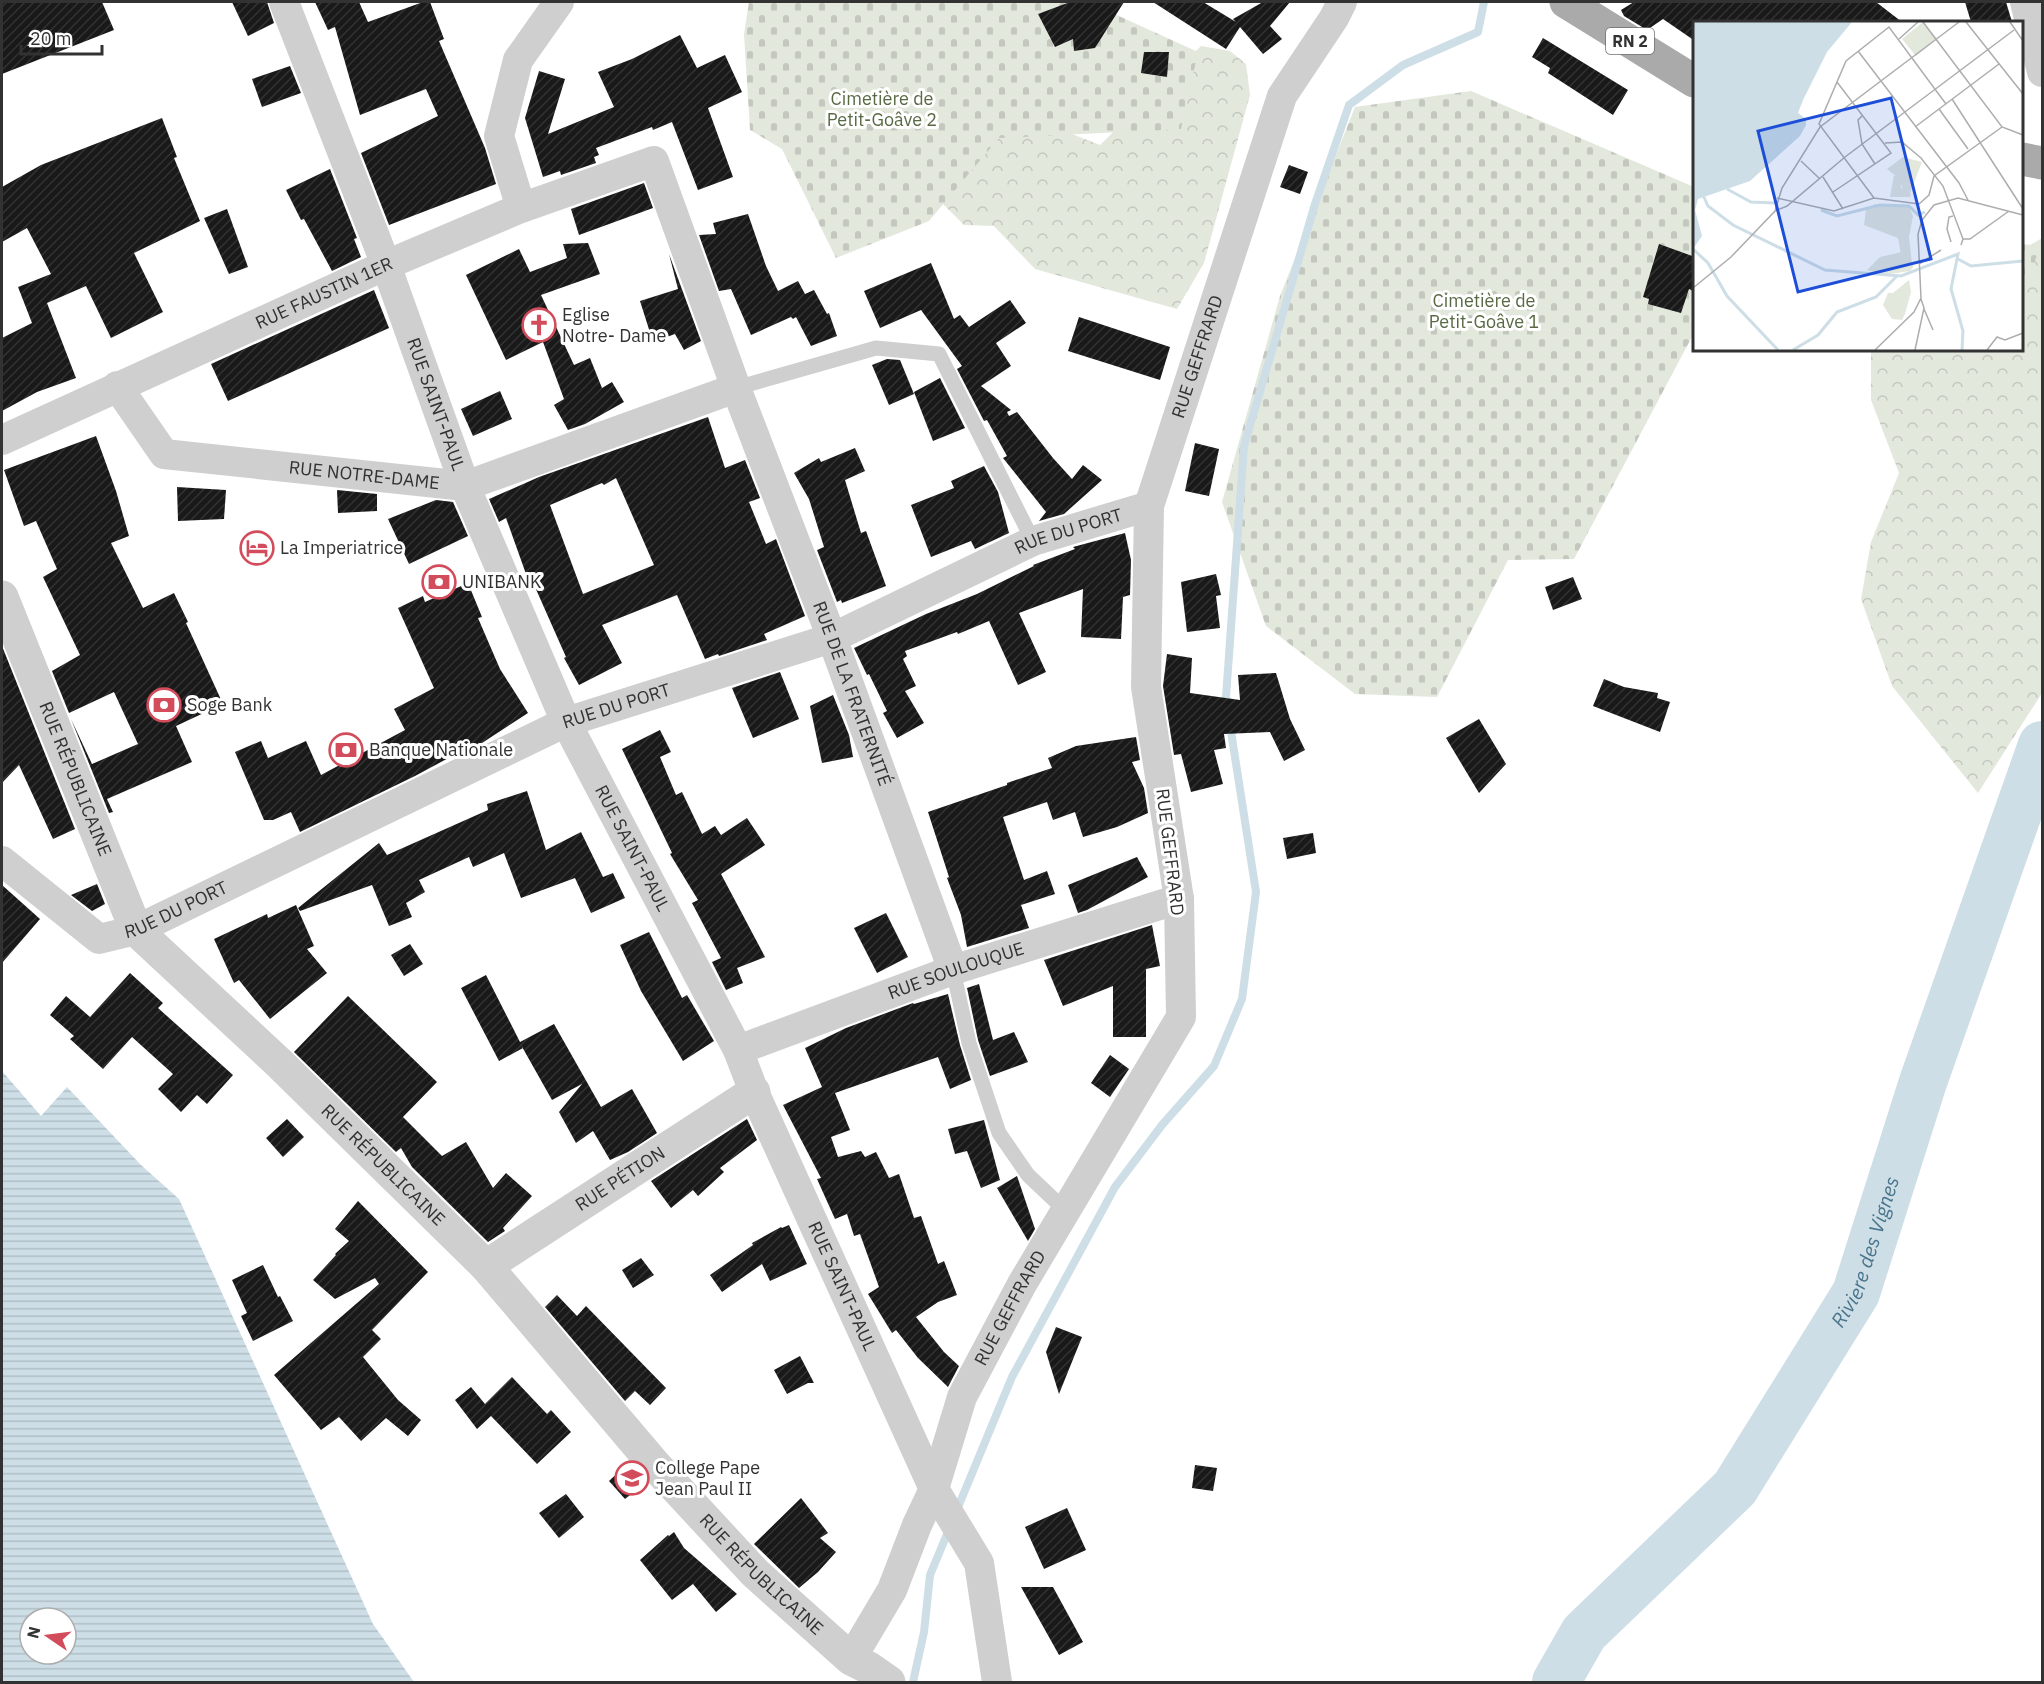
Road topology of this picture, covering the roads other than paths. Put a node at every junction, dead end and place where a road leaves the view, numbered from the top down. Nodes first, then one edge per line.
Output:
1 (284, 2) edge
2 (559, 2) edge
3 (1342, 2) edge
4 (1566, 2) edge
5 (2025, 2) edge
6 (2043, 72) edge
7 (1693, 80) edge
8 (2023, 159) edge
9 (654, 161) joint
10 (2043, 163) edge
11 (521, 208) junction
12 (386, 265) junction
13 (117, 386) junction
14 (736, 388) junction
15 (2, 440) edge
16 (465, 486) junction
17 (1149, 506) junction
18 (1033, 541) junction
19 (2, 597) edge
20 (832, 638) junction
21 (566, 722) junction
22 (2, 861) edge
23 (1179, 898) junction
24 (136, 930) junction
25 (953, 970) junction
26 (738, 1050) junction
27 (754, 1092) junction
28 (1066, 1211) junction
29 (486, 1266) junction
30 (934, 1489) junction
31 (870, 1670) edge
32 (997, 1683) edge

1 - 12 street, RUE SAINT-PAUL
2 - 11 street
3 - 17 street, RUE GEFFRARD
4 - 7 main road, RN 2
5 - 6 street
8 - 10 main road
9 - 11 street, RUE FAUSTIN 1ER
9 - 14 street, RUE DE LA FRATERNITÉ
11 - 12 street, RUE FAUSTIN 1ER
12 - 13 street, RUE FAUSTIN 1ER
12 - 16 street, RUE SAINT-PAUL
13 - 15 street, RUE FAUSTIN 1ER
13 - 16 street, RUE NOTRE-DAME
14 - 16 street, RUE NOTRE-DAME
14 - 18 lane
14 - 20 street, RUE DE LA FRATERNITÉ
16 - 21 street, RUE SAINT-PAUL
17 - 18 street, RUE DU PORT
17 - 23 street, RUE GEFFRARD
18 - 20 street, RUE DU PORT
19 - 24 street, RUE RÉPUBLICAINE
20 - 21 street, RUE DU PORT
20 - 25 street, RUE DE LA FRATERNITÉ
21 - 24 street, RUE DU PORT
21 - 26 street, RUE SAINT-PAUL
22 - 24 street, RUE DU PORT
23 - 25 street, RUE SOULOUQUE
23 - 28 street, RUE GEFFRARD
24 - 29 street, RUE RÉPUBLICAINE
25 - 26 street, RUE SOULOUQUE
25 - 28 lane, RUE DE LA FRATERNITÉ
26 - 27 street, RUE SAINT-PAUL
27 - 29 street, RUE PÉTION
27 - 30 street, RUE SAINT-PAUL
28 - 30 street, RUE GEFFRARD
29 - 31 street, RUE RÉPUBLICAINE
30 - 31 street, RUE GEFFRARD
30 - 32 street, RUE SAINT-PAUL

